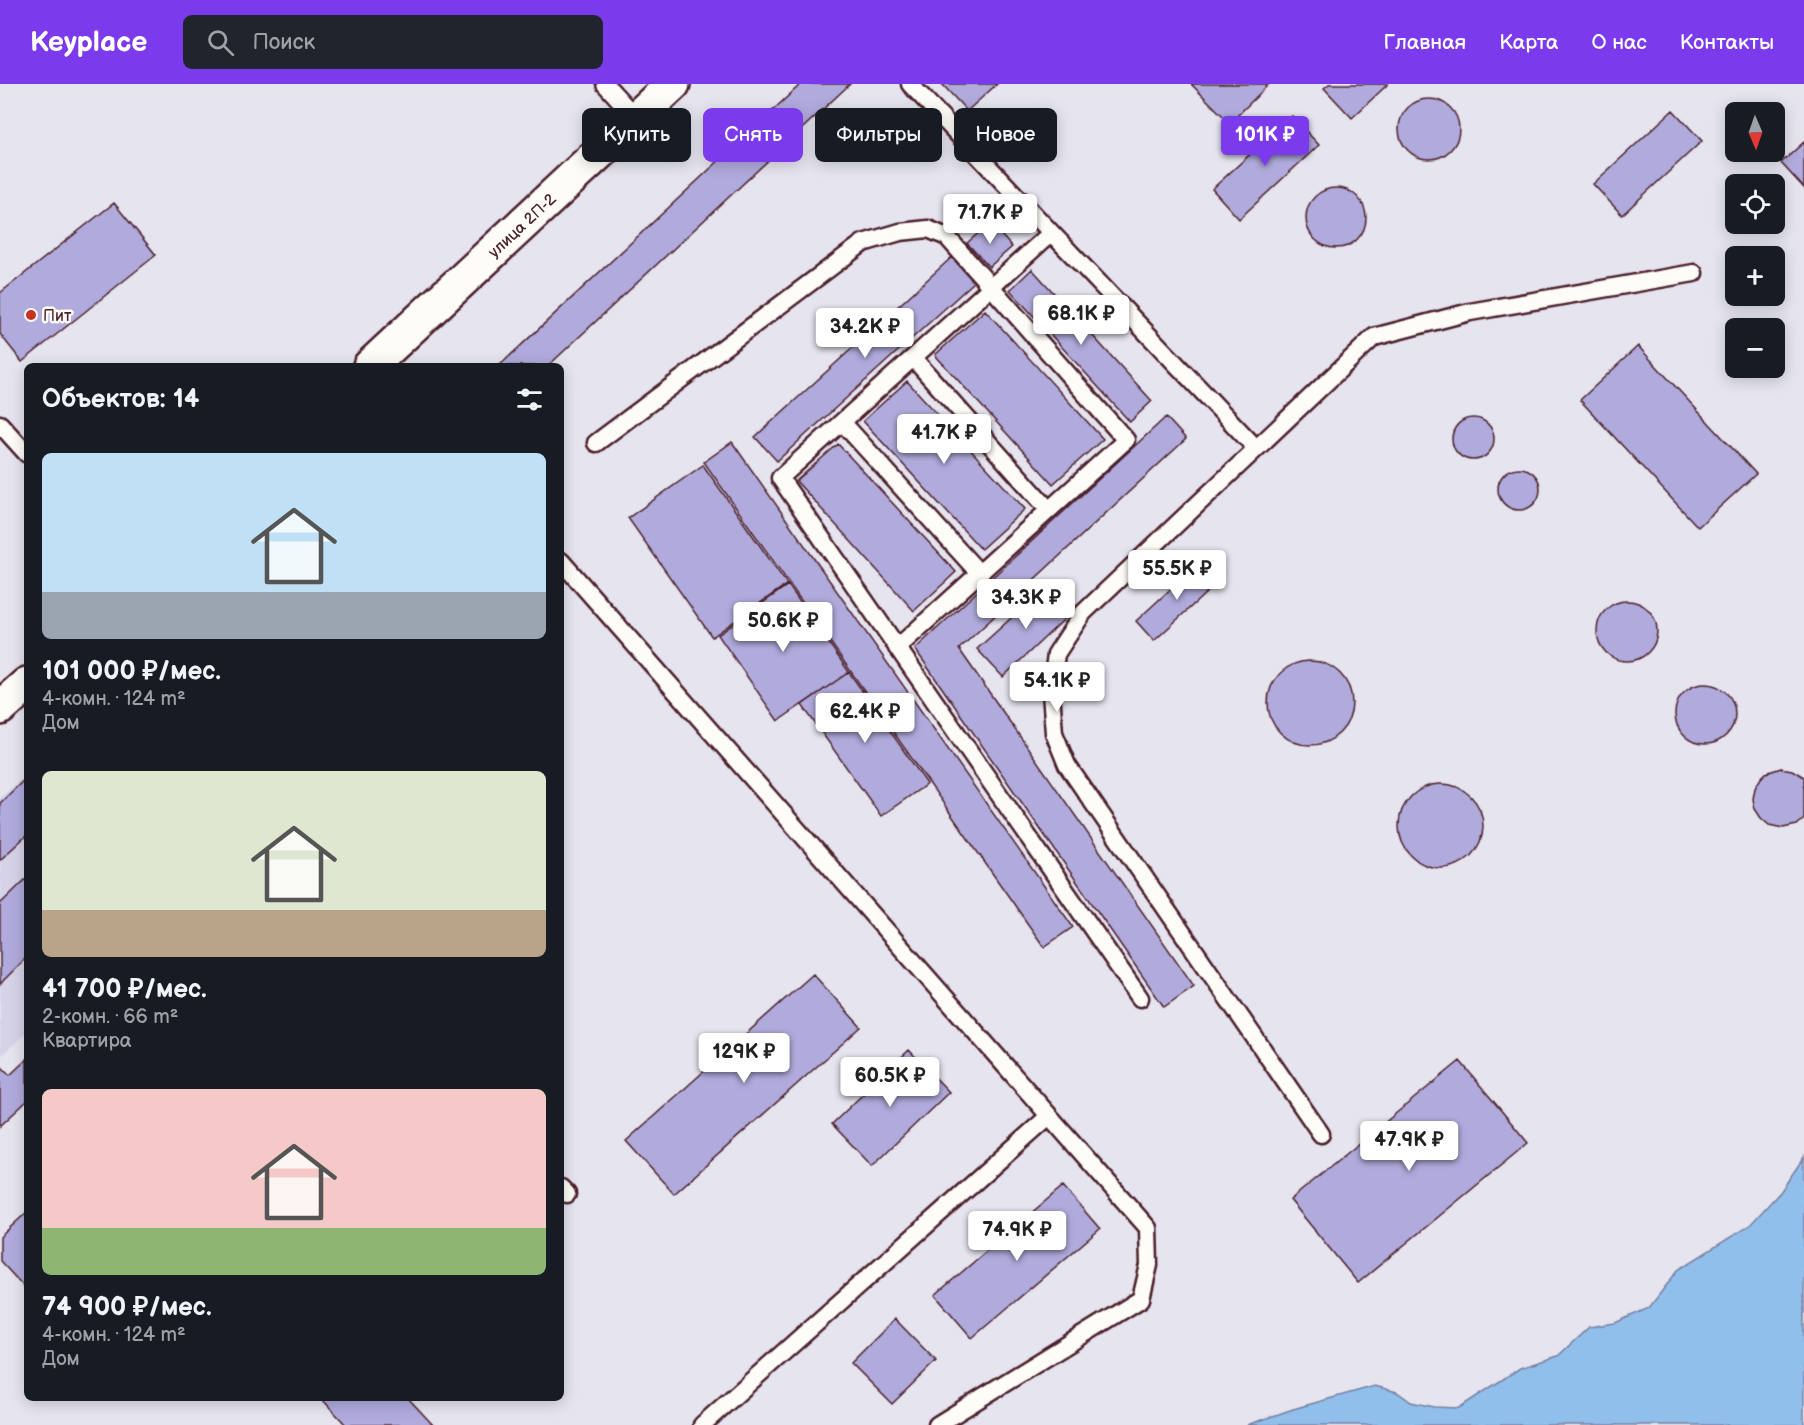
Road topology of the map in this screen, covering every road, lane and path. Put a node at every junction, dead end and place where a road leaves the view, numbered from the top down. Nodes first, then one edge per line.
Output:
1 (605, 84) edge
2 (673, 84) edge
3 (910, 84) edge
4 (627, 108) edge
5 (647, 108) edge
6 (590, 162) edge
7 (1051, 233) junction
8 (1694, 273) dead end
9 (991, 287) junction
10 (913, 358) junction
11 (380, 363) edge
12 (842, 422) junction
13 (0, 424) edge
14 (596, 443) dead end
15 (1255, 447) junction
16 (24, 451) edge
17 (1049, 510) junction
18 (564, 564) edge
19 (979, 573) junction
20 (897, 648) junction
21 (24, 687) edge
22 (0, 708) edge
23 (1140, 998) dead end
24 (1049, 1116) junction
25 (1321, 1134) dead end
26 (702, 1425) edge
27 (937, 1425) edge

1 - 4 lane
2 - 5 main road, улица 2П-2
3 - 7 lane
6 - 11 main road, улица 2П-2
7 - 9 lane
7 - 15 lane
8 - 15 lane
9 - 10 lane
9 - 14 lane
9 - 17 lane
10 - 12 lane
10 - 17 lane
12 - 19 lane
12 - 20 lane
13 - 16 lane
15 - 25 lane
17 - 19 lane
18 - 24 lane
19 - 20 lane
20 - 23 lane
21 - 22 main road
24 - 26 lane
24 - 27 lane

